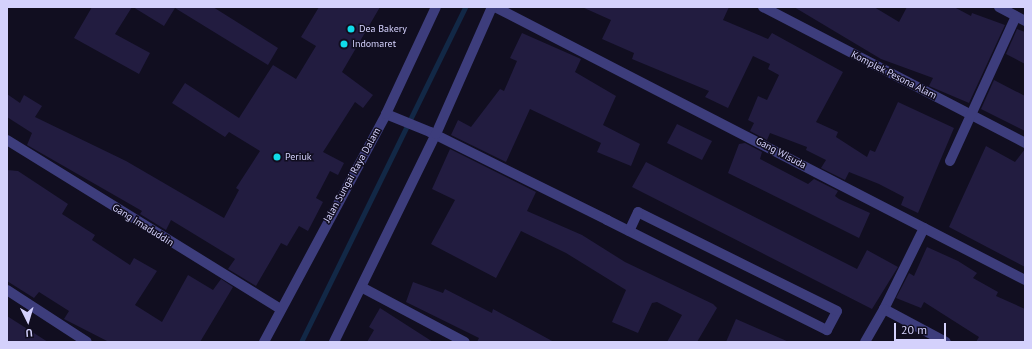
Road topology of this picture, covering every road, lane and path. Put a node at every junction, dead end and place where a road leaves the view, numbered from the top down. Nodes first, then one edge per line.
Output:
1 (492, 7) edge
2 (496, 7) edge
3 (763, 7) edge
4 (999, 7) edge
5 (433, 8) edge
6 (1016, 16) junction
7 (1025, 21) edge
8 (386, 114) junction
9 (971, 114) junction
10 (433, 133) junction
11 (7, 140) edge
12 (1025, 143) edge
13 (950, 161) dead end
14 (924, 228) junction
15 (629, 231) junction
16 (1025, 280) edge
17 (363, 288) junction
18 (7, 290) edge
19 (281, 309) junction
20 (884, 309) junction
21 (87, 342) edge
22 (264, 342) edge
23 (334, 342) edge
24 (465, 342) edge
25 (866, 342) edge
26 (946, 342) edge

1 - 10 street
2 - 14 street, Gang Wisuda
3 - 9 street, Komplek Pesona Alam
4 - 6 street
5 - 8 street, Jalan Sungai Raya Dalam
6 - 7 street
6 - 9 street
8 - 10 street
8 - 19 street, Jalan Sungai Raya Dalam
9 - 12 street, Komplek Pesona Alam
9 - 13 street
10 - 15 street
10 - 17 street
11 - 19 street, Gang Imaduddin
14 - 16 street, Gang Wisuda
14 - 20 street
15 - 15 street
17 - 23 street
17 - 24 street
18 - 21 street
19 - 22 street, Jalan Sungai Raya Dalam
20 - 25 street
20 - 26 street

